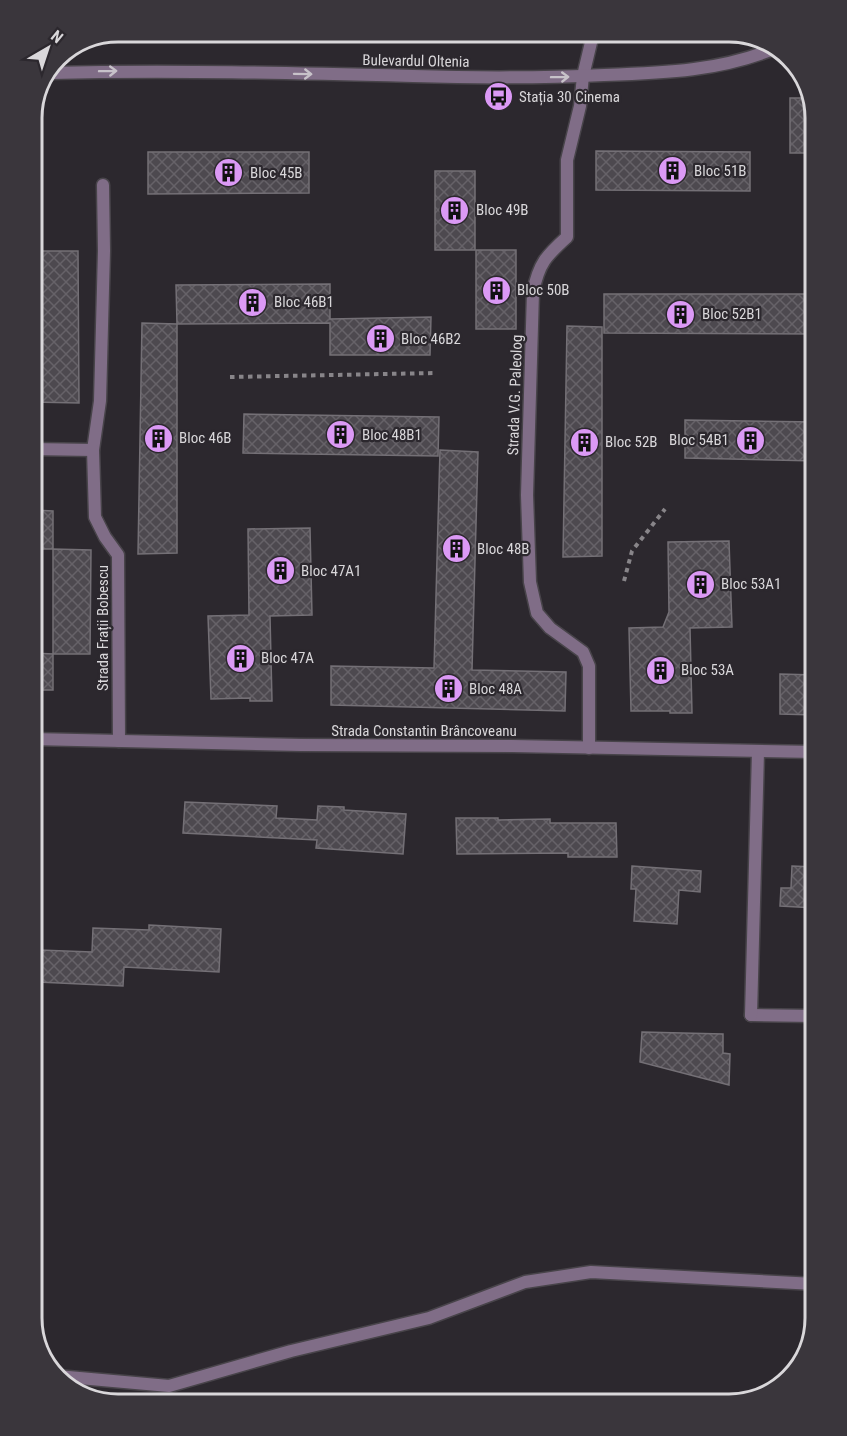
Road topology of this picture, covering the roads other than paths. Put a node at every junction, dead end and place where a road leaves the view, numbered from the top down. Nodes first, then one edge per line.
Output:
1 (591, 42) edge
2 (764, 51) edge
3 (78, 72) edge
4 (582, 76) junction
5 (103, 185) dead end
6 (42, 449) edge
7 (93, 450) junction
8 (42, 739) edge
9 (119, 741) junction
10 (590, 748) junction
11 (758, 752) junction
12 (805, 752) edge
13 (805, 1016) edge
14 (805, 1283) edge
15 (71, 1377) edge

1 - 4 street, Strada V.G. Paleolog
2 - 4 street, Bulevardul Oltenia
3 -> 4 street, Bulevardul Oltenia
4 - 10 street, Strada V.G. Paleolog
5 - 7 street, Strada Frații Bobescu
6 - 7 street
7 - 9 street, Strada Frații Bobescu
8 - 9 street, Strada Constantin Brâncoveanu
9 - 10 street, Strada Constantin Brâncoveanu
10 - 11 street, Strada Constantin Brâncoveanu
11 - 12 street, Strada Constantin Brâncoveanu
11 - 13 street
14 - 15 street

